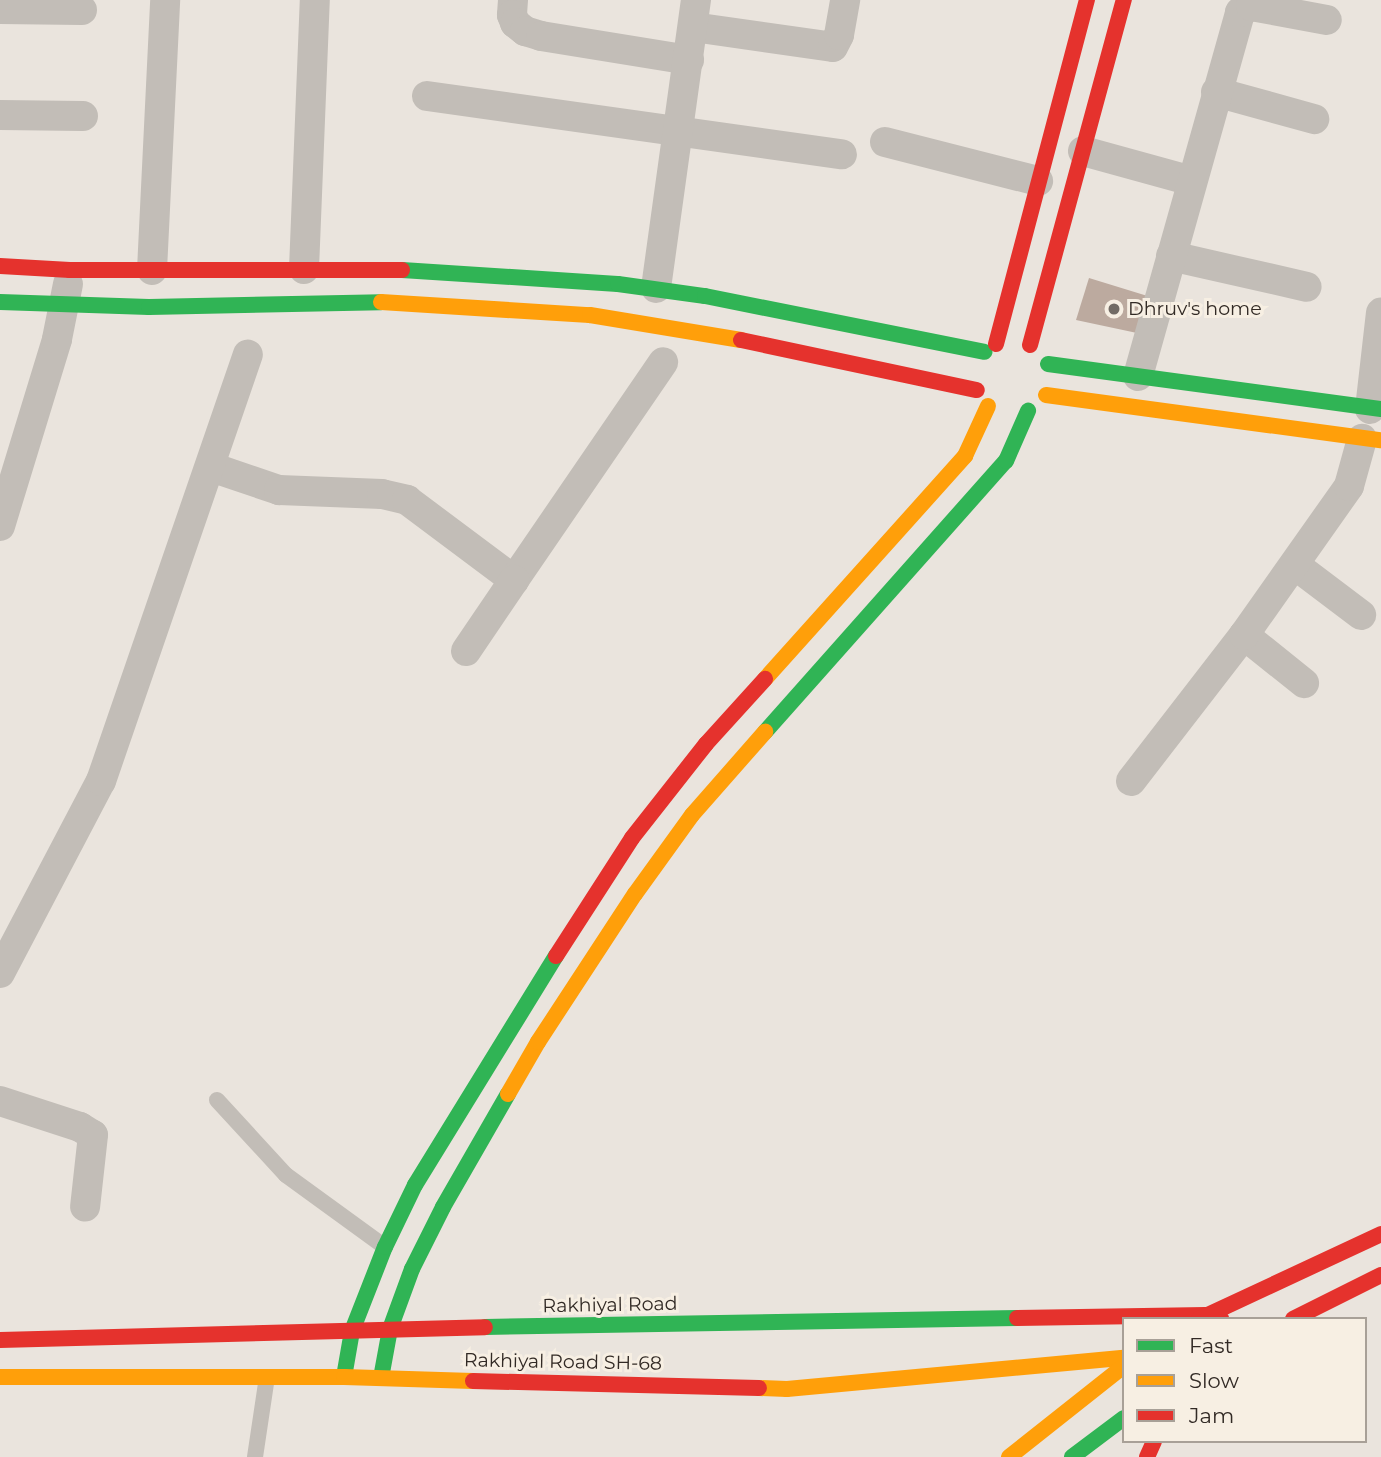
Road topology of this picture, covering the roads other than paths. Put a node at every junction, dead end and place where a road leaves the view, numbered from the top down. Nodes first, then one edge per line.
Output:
1 (165, 0) edge
2 (315, 0) edge
3 (513, 0) edge
4 (845, 0) edge
5 (1087, 0) edge
6 (1124, 0) edge
7 (0, 9) edge
8 (82, 10) dead end
9 (695, 13) edge
10 (1326, 20) dead end
11 (689, 60) junction
12 (1216, 92) junction
13 (427, 96) dead end
14 (0, 115) edge
15 (82, 116) dead end
16 (1314, 119) dead end
17 (679, 131) junction
18 (885, 142) dead end
19 (1083, 151) junction
20 (842, 154) dead end
21 (1038, 181) junction
22 (1192, 181) junction
23 (1171, 256) junction
24 (0, 266) edge
25 (374, 268) junction
26 (304, 269) junction
27 (70, 270) junction
28 (152, 270) junction
29 (1307, 287) dead end
30 (656, 288) junction
31 (0, 302) edge
32 (374, 302) junction
33 (66, 305) junction
34 (1381, 313) edge
35 (1030, 345) junction
36 (247, 355) dead end
37 (663, 362) dead end
38 (1048, 364) junction
39 (982, 365) junction
40 (1138, 376) junction
41 (1046, 395) junction
42 (988, 406) junction
43 (1376, 409) edge
44 (1028, 411) junction
45 (1372, 440) edge
46 (211, 467) junction
47 (0, 526) edge
48 (1295, 565) junction
49 (514, 580) junction
50 (1361, 615) dead end
51 (1244, 635) junction
52 (466, 651) dead end
53 (1304, 683) dead end
54 (1131, 781) dead end
55 (0, 973) edge
56 (217, 1100) dead end
57 (0, 1101) edge
58 (85, 1206) dead end
59 (1381, 1234) edge
60 (385, 1247) junction
61 (412, 1269) junction
62 (1381, 1275) edge
63 (1211, 1317) edge
64 (1297, 1317) edge
65 (1122, 1319) edge
66 (390, 1329) junction
67 (352, 1331) junction
68 (0, 1340) edge
69 (1122, 1358) edge
70 (1122, 1368) edge
71 (0, 1377) edge
72 (267, 1377) junction
73 (344, 1377) junction
74 (382, 1378) junction
75 (1122, 1420) edge
76 (255, 1457) edge
77 (1009, 1457) edge
78 (1072, 1457) edge

1 - 28 street
2 - 26 street
3 - 11 street
4 - 9 street
5 - 21 street
6 - 19 street
7 - 8 street
9 - 11 street
10 - 12 street
11 - 17 street
12 - 16 street
12 - 22 street
13 - 17 street
14 - 15 street
17 - 20 street
17 - 30 street
18 - 21 street
19 - 22 street
19 - 35 street
21 - 39 street
22 - 23 street
23 - 29 street
23 - 40 street
24 - 27 street
25 - 26 street
25 - 30 street
25 - 32 street
26 - 28 street
27 - 28 street
27 - 33 street
30 - 39 street
31 - 33 street
32 - 33 street
32 - 39 street
33 - 47 street
34 - 43 street
35 - 38 street
35 - 39 street
36 - 46 street
37 - 49 street
38 - 40 street
38 - 41 street
39 - 42 street
40 - 43 street
41 - 44 street
41 - 45 street
42 - 44 street
42 - 60 street
44 - 61 street
45 - 48 street
46 - 49 street
46 - 55 street
48 - 50 street
48 - 51 street
49 - 52 street
51 - 53 street
51 - 54 street
56 - 60 lane
57 - 58 street
59 - 63 street
60 - 61 lane
60 - 67 street
61 - 66 street
62 - 64 street
65 - 66 street, Rakhiyal Road
66 - 67 street, Rakhiyal Road
66 - 74 street
67 - 68 street, Rakhiyal Road
67 - 73 street
69 - 74 street, Rakhiyal Road SH-68
70 - 77 street
71 - 72 street, Rakhiyal Road SH-68
72 - 73 street, Rakhiyal Road SH-68
72 - 76 lane
73 - 74 street, Rakhiyal Road SH-68
75 - 78 street

